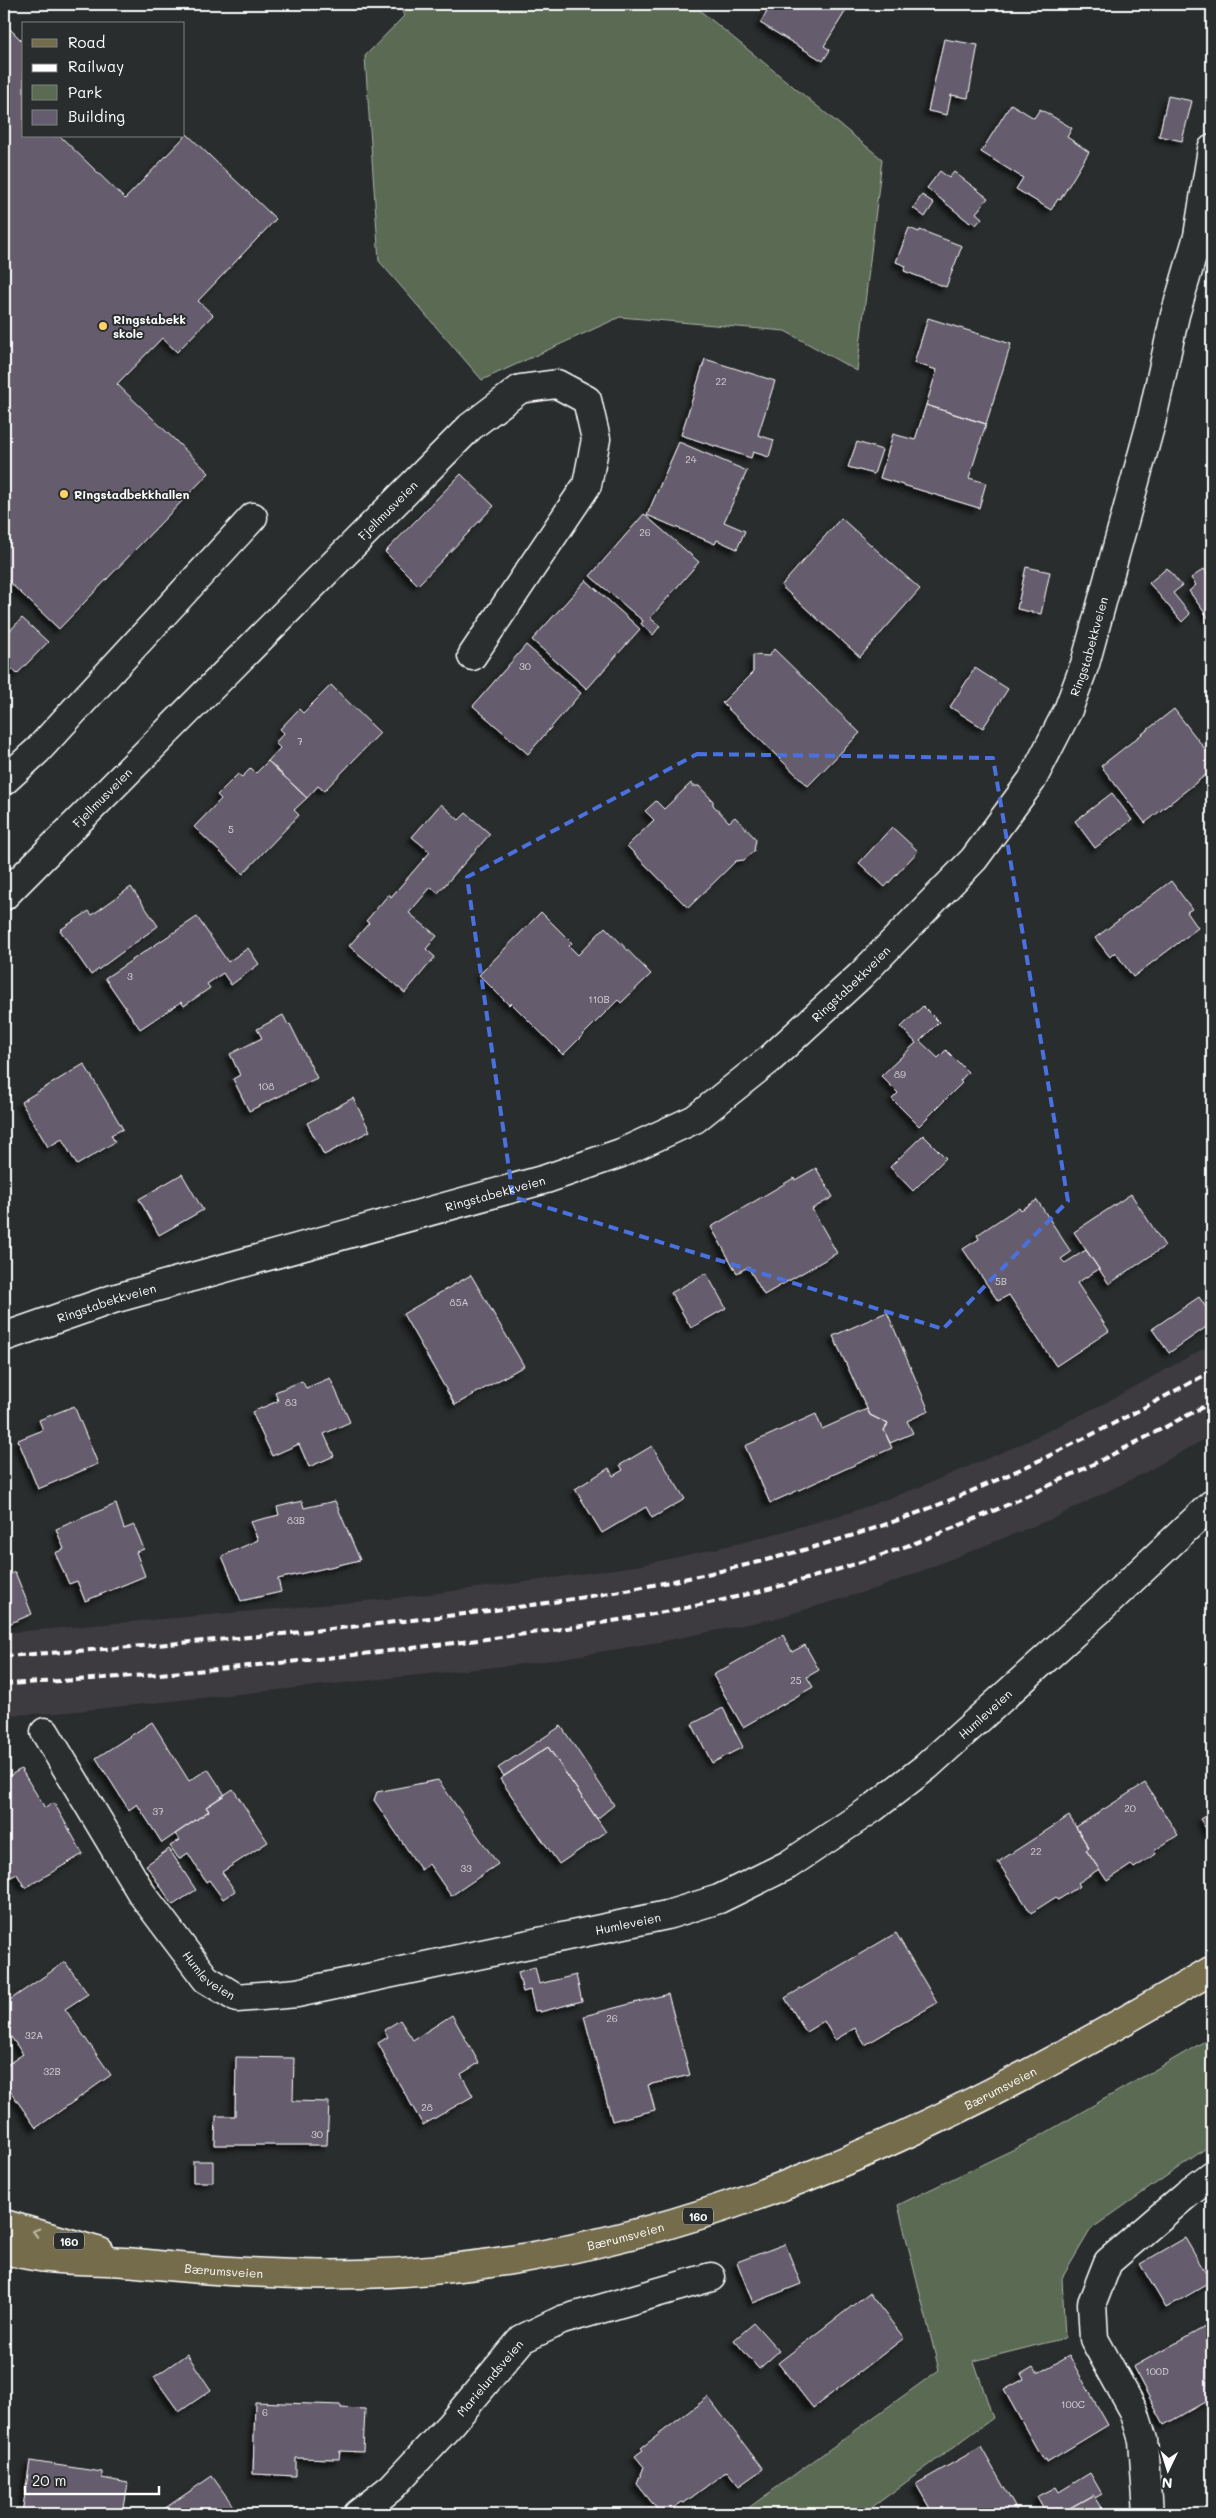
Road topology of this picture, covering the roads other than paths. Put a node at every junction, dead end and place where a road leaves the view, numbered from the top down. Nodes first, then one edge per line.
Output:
1 (1212, 149) edge
2 (1205, 241) edge
3 (252, 517) dead end
4 (472, 656) dead end
5 (4, 781) edge
6 (4, 896) edge
7 (4, 1337) edge
8 (1212, 1504) edge
9 (45, 1732) dead end
10 (1212, 1970) edge
11 (1212, 2175) edge
12 (4, 2224) edge
13 (4, 2250) edge
14 (132, 2263) junction
15 (711, 2277) dead end
16 (358, 2514) edge
17 (1148, 2514) edge

1 - 2 street, Ringstabekkveien
2 - 7 street, Ringstabekkveien
3 - 5 street
4 - 6 street, Fjellmusveien
8 - 9 street, Humleveien
10 - 14 main road, Bærumsveien / 160
11 - 17 street
14 -> 12 main road, Bærumsveien / 160
13 - 14 main road, Bærumsveien / 160
15 - 16 street, Marielundsveien

